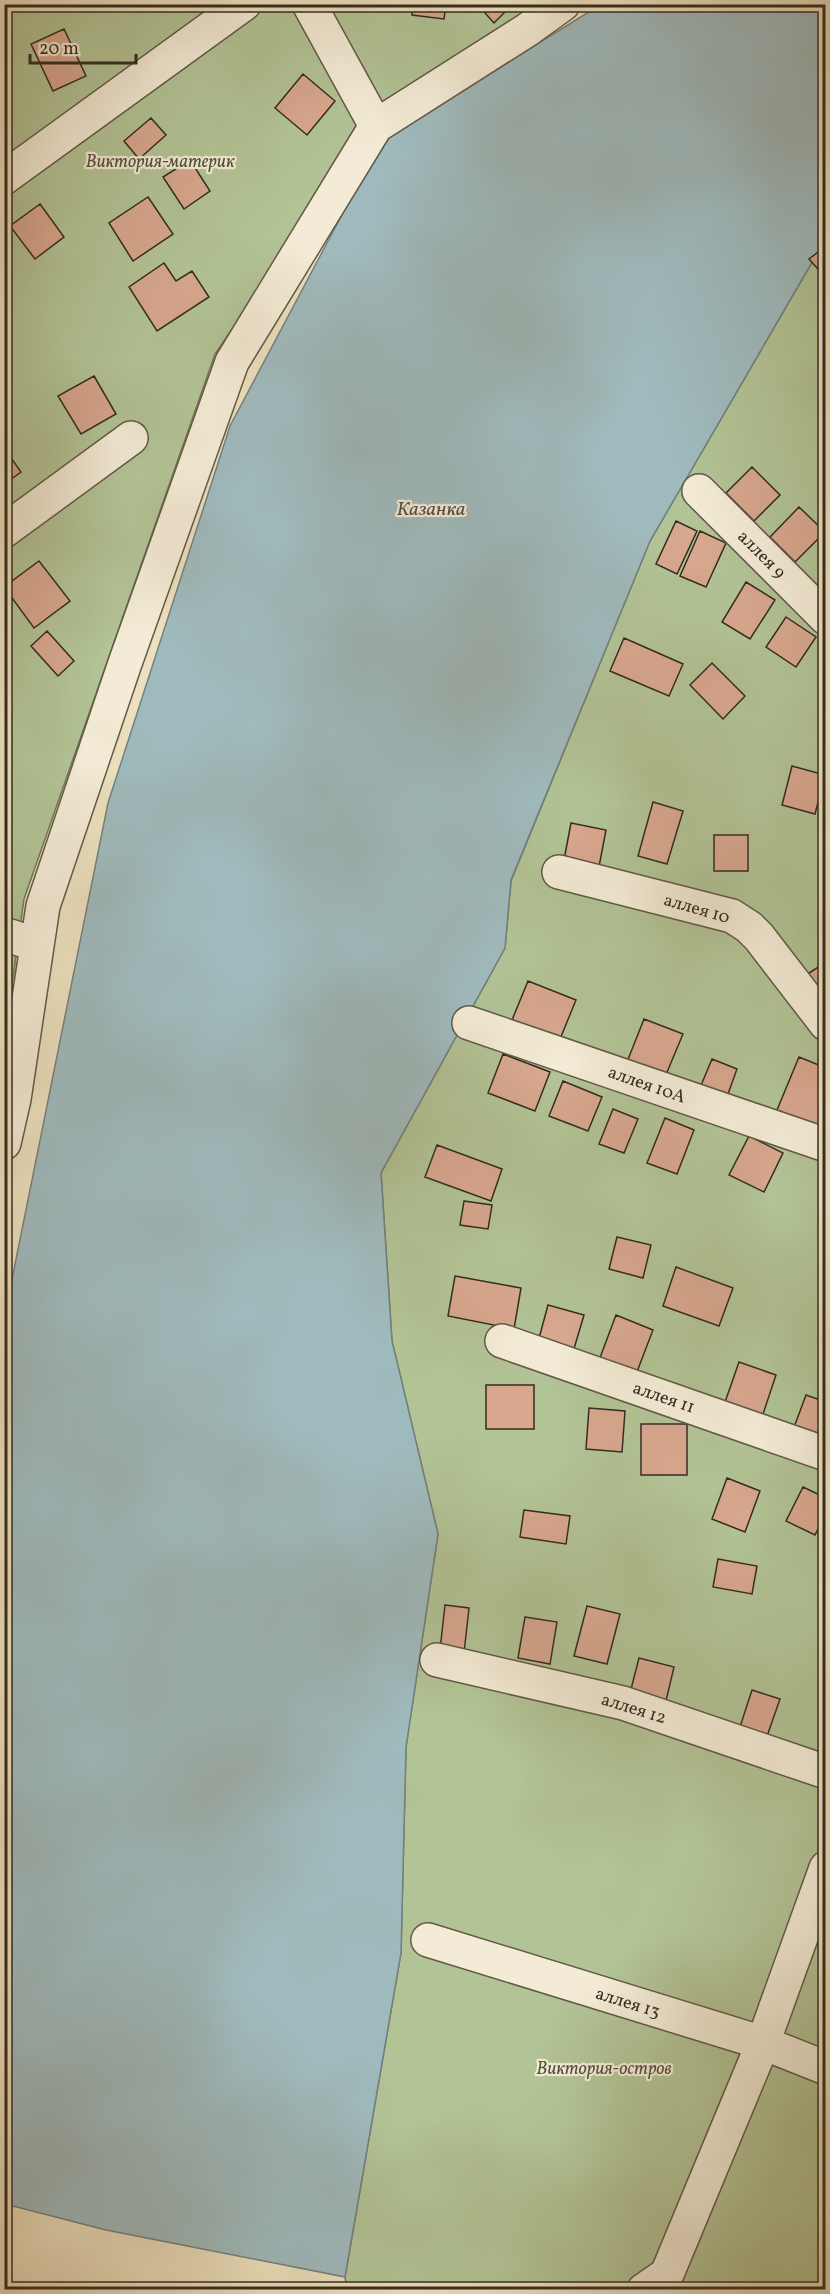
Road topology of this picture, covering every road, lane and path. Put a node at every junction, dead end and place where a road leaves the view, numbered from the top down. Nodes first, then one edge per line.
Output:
1 (244, 4) edge
2 (309, 4) edge
3 (563, 4) edge
4 (376, 126) junction
5 (4, 178) edge
6 (131, 438) dead end
7 (699, 491) dead end
8 (4, 531) edge
9 (825, 618) edge
10 (559, 872) dead end
11 (4, 934) edge
12 (37, 945) junction
13 (469, 1023) dead end
14 (825, 1024) edge
15 (4, 1143) edge
16 (825, 1145) edge
17 (502, 1341) dead end
18 (825, 1454) edge
19 (437, 1660) dead end
20 (825, 1772) edge
21 (825, 1868) edge
22 (428, 1940) dead end
23 (763, 2043) junction
24 (825, 2068) edge
25 (644, 2289) edge

1 - 5 lane
2 - 4 lane
3 - 4 lane
4 - 12 lane
6 - 8 lane
7 - 9 lane, аллея 9
10 - 14 lane, аллея 10
11 - 12 lane
12 - 15 lane
13 - 16 lane, аллея 10А
17 - 18 lane, аллея 11
19 - 20 lane, аллея 12
21 - 23 lane
22 - 23 lane, аллея 13
23 - 24 lane, аллея 13
23 - 25 lane

